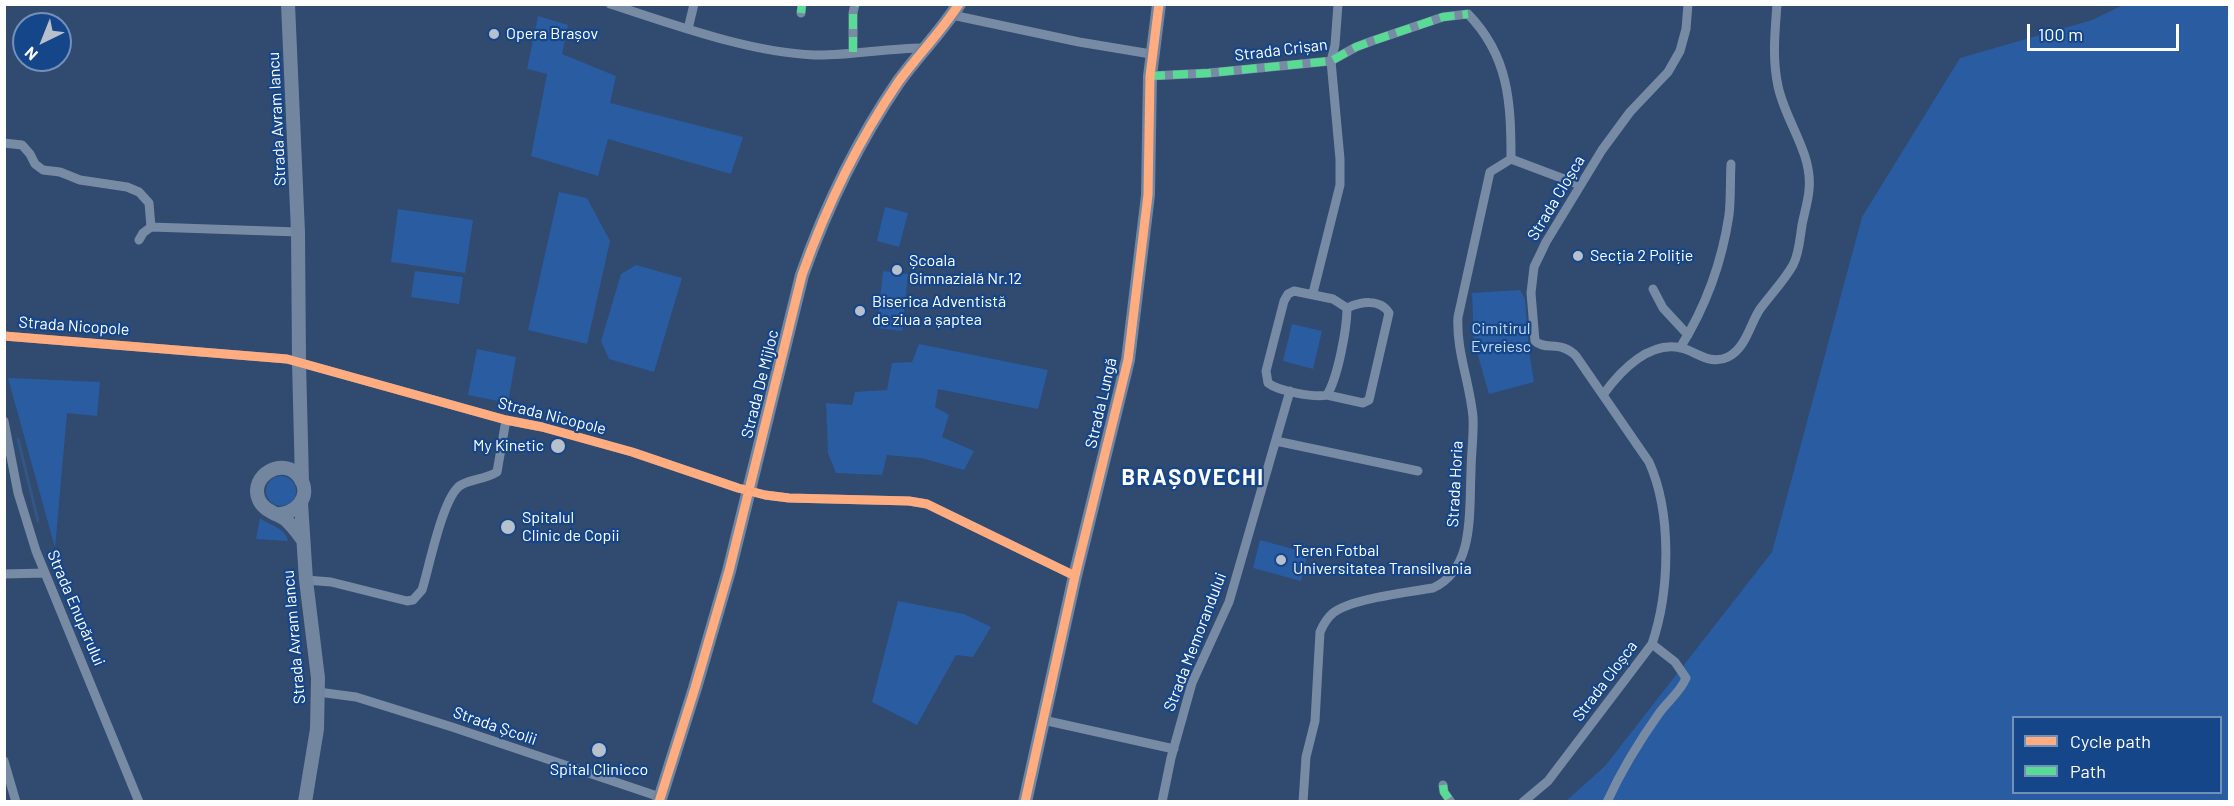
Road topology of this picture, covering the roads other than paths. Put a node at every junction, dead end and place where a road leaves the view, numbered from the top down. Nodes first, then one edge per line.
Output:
1 (288, 4) edge
2 (610, 4) edge
3 (694, 4) edge
4 (855, 4) edge
5 (1159, 4) edge
6 (1338, 4) edge
7 (1474, 4) edge
8 (1688, 4) edge
9 (1777, 4) edge
10 (955, 10) edge
11 (1468, 14) junction
12 (688, 29) junction
13 (923, 48) junction
14 (853, 52) junction
15 (1151, 54) junction
16 (1331, 61) junction
17 (1150, 76) junction
18 (4, 143) edge
19 (1511, 159) junction
20 (1731, 164) dead end
21 (1580, 185) junction
22 (151, 227) junction
23 (298, 231) junction
24 (139, 240) dead end
25 (1653, 289) dead end
26 (1313, 293) junction
27 (1347, 308) junction
28 (1688, 335) junction
29 (4, 336) edge
30 (1680, 348) junction
31 (299, 362) junction
32 (1290, 391) junction
33 (1327, 395) junction
34 (1603, 395) junction
35 (506, 420) junction
36 (4, 421) edge
37 (301, 435) junction
38 (1276, 441) junction
39 (281, 468) junction
40 (1418, 471) dead end
41 (302, 482) junction
42 (749, 492) junction
43 (301, 503) junction
44 (275, 514) junction
45 (303, 540) junction
46 (45, 573) junction
47 (4, 574) edge
48 (1075, 576) junction
49 (306, 580) junction
50 (1652, 644) junction
51 (318, 692) junction
52 (1043, 720) junction
53 (1174, 749) junction
54 (4, 762) edge
55 (1443, 785) dead end
56 (659, 799) edge
57 (16, 801) edge
58 (140, 801) edge
59 (305, 801) edge
60 (1025, 801) edge
61 (1162, 801) edge
62 (1303, 801) edge
63 (1451, 801) edge
64 (1523, 801) edge
65 (1607, 801) edge

1 - 23 main road, Strada Avram Iancu
2 - 12 street
3 - 12 street
4 - 14 street
5 - 15 main road, Strada Lungă
6 - 16 street
7 - 11 street
8 - 21 street, Strada Cloșca
9 - 30 street
10 - 13 main road, Strada De Mijloc
10 - 15 street
11 - 16 street, Strada Crișan
11 - 19 street
12 - 14 street
13 - 14 street
13 - 42 main road, Strada De Mijloc
15 - 17 main road, Strada Lungă
16 - 17 street, Strada Crișan
16 - 26 street
17 - 48 main road, Strada Lungă
18 - 22 street
19 - 21 street
19 - 62 street, Strada Horia
20 - 28 street
21 - 34 street, Strada Cloșca
22 - 23 street
22 - 24 street
23 - 31 main road, Strada Avram Iancu
25 - 28 street
26 - 27 street
26 - 32 street
27 - 33 street
27 - 33 street
28 - 30 street
29 - 31 street, Strada Nicopole
30 - 34 street
31 - 35 street, Strada Nicopole
31 - 37 main road, Strada Avram Iancu
32 - 33 street
32 - 38 street, Strada Memorandului
34 - 50 street, Strada Cloșca
35 - 42 street, Strada Nicopole
35 - 49 street, Strada Nicopole
36 - 46 street, Strada Enupărului
37 - 39 main road, Strada Avram Iancu
37 - 41 main road, Strada Avram Iancu
38 - 40 street
38 - 53 street, Strada Memorandului
39 - 41 main road
39 - 44 main road
41 - 43 main road
42 - 48 street, Strada Nicopole
42 - 56 main road, Strada De Mijloc
43 - 44 main road
43 - 45 main road, Strada Avram Iancu
44 - 45 main road
45 - 49 main road, Strada Avram Iancu
46 - 47 street
46 - 58 street, Strada Enupărului
48 - 52 main road, Strada Lungă
49 - 51 main road, Strada Avram Iancu
50 - 64 street, Strada Cloșca
50 - 65 street
51 - 56 street, Strada Școlii
51 - 59 main road, Strada Avram Iancu
52 - 53 street
52 - 60 main road, Strada Lungă
53 - 61 street, Strada Memorandului
54 - 57 street
55 - 63 street

